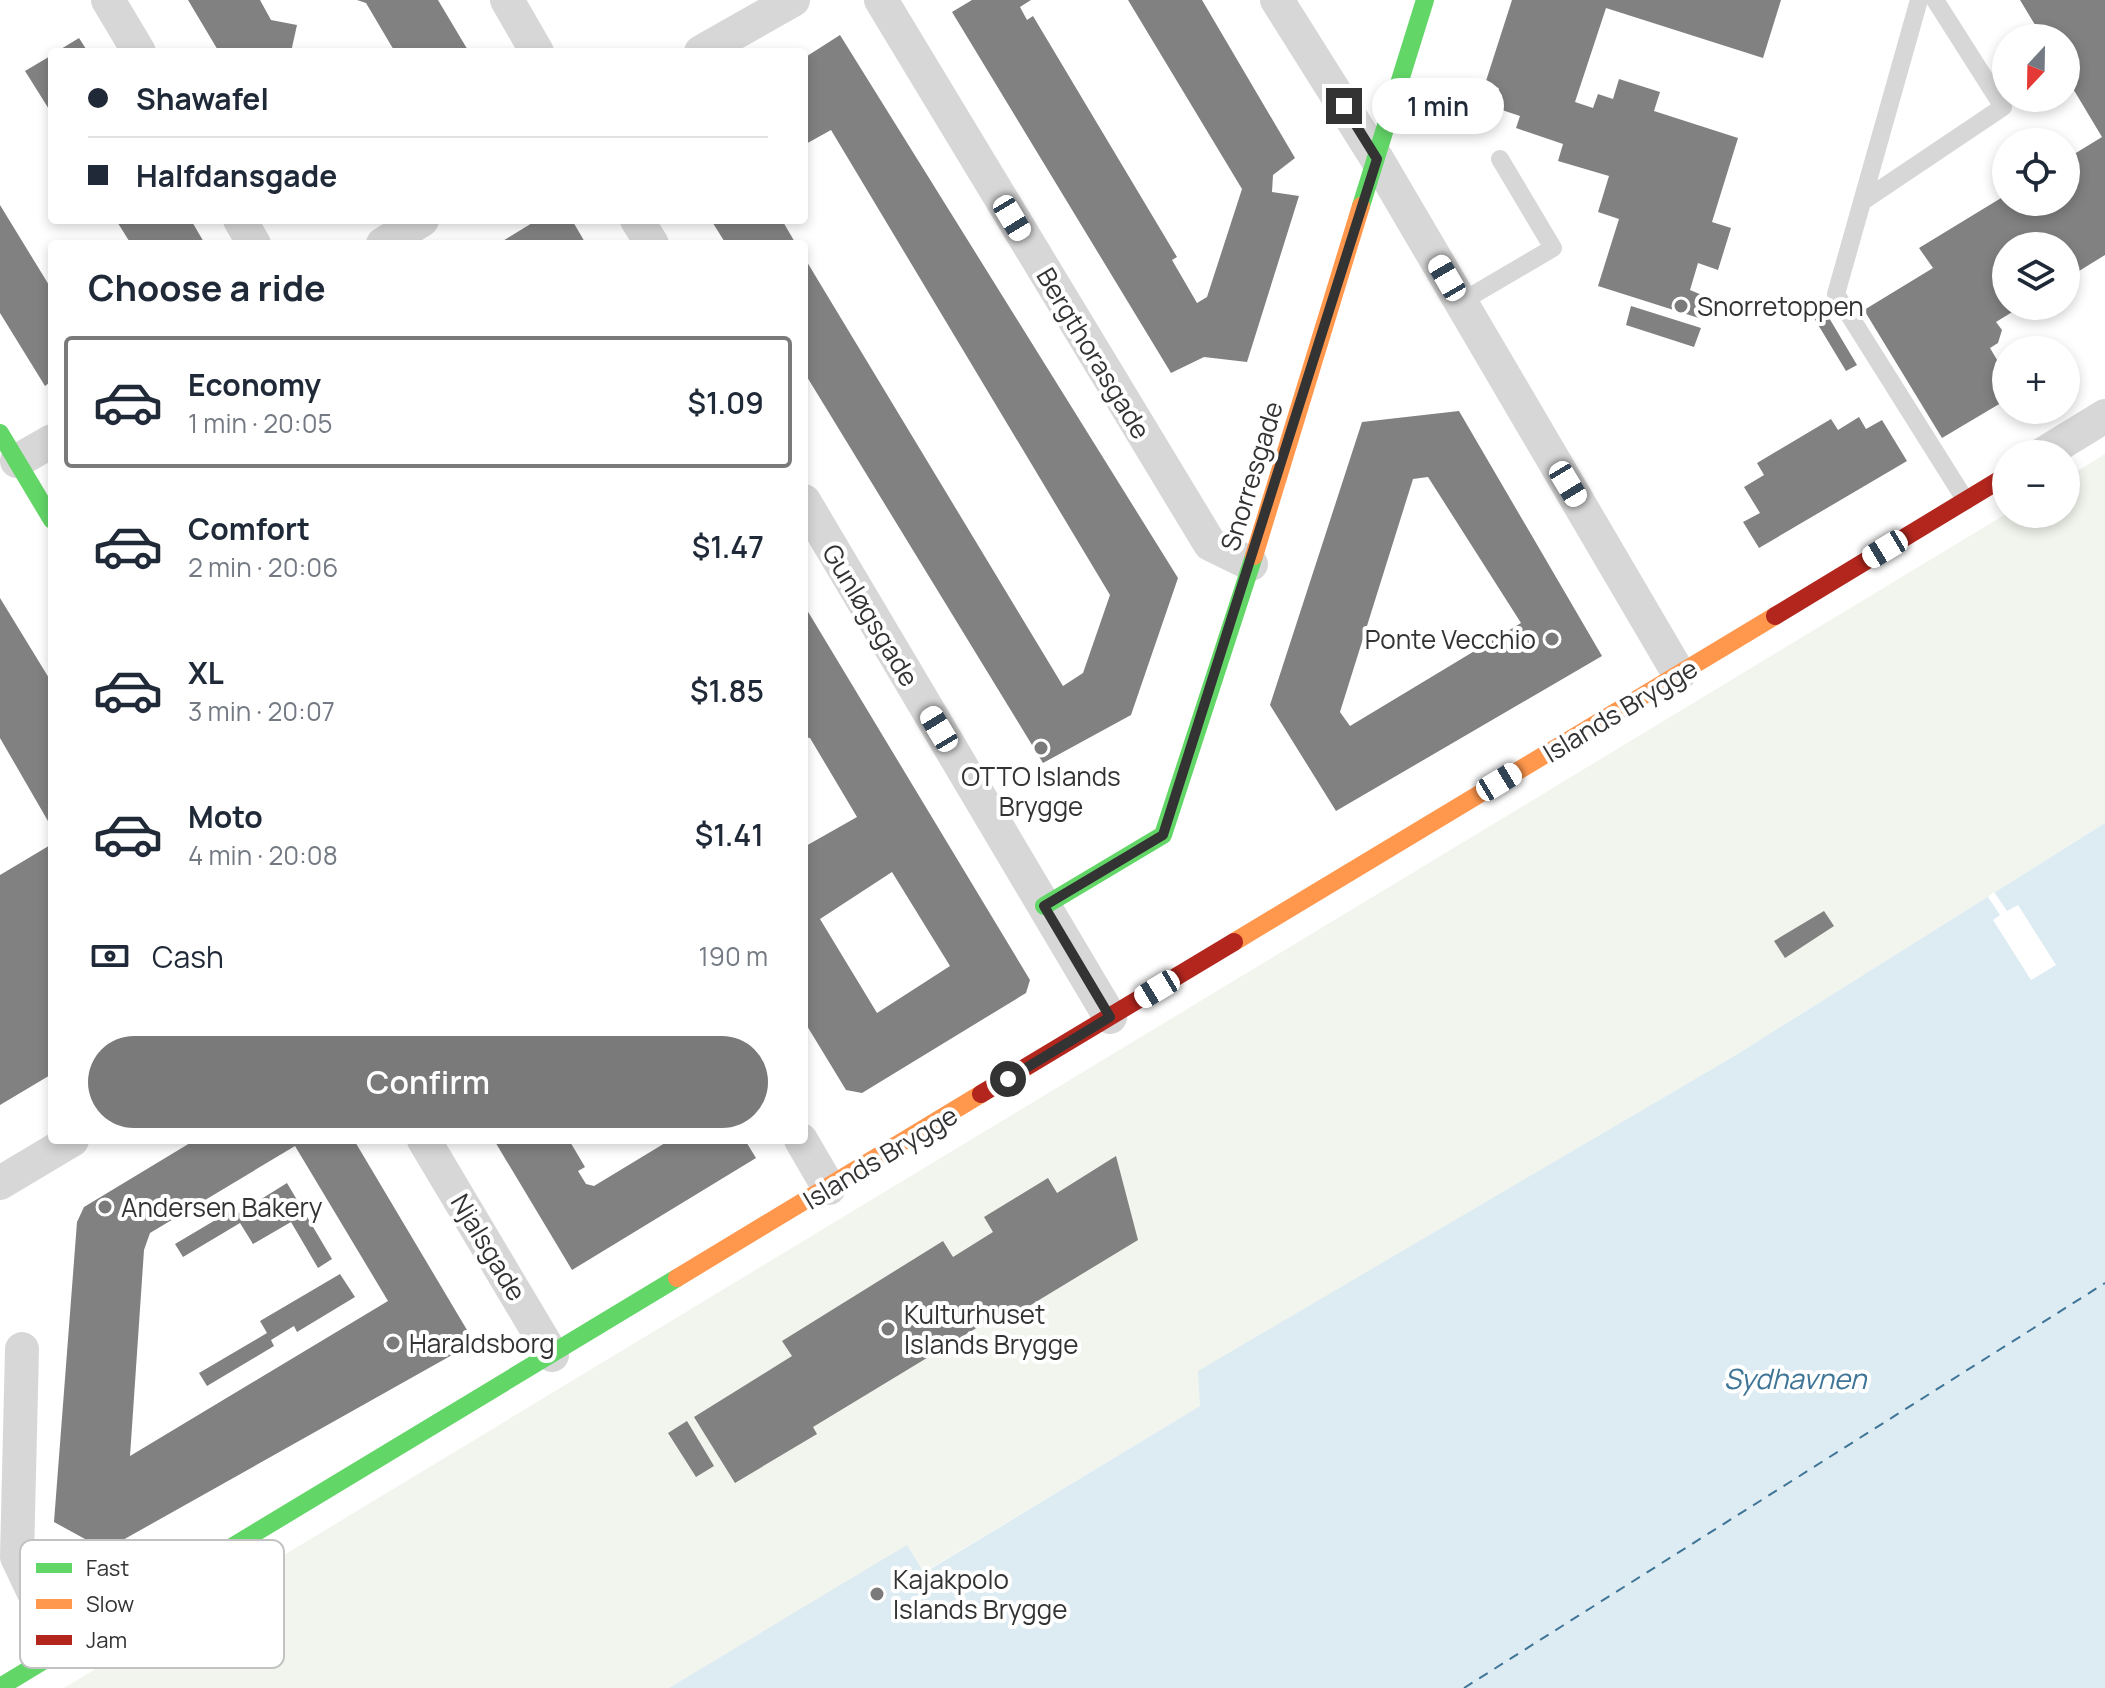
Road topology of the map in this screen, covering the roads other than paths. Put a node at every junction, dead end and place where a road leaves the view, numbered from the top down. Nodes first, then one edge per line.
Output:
1 (108, 0) edge
2 (507, 0) edge
3 (793, 0) edge
4 (881, 0) edge
5 (1277, 0) edge
6 (1425, 0) edge
7 (1919, 0) edge
8 (1935, 0) edge
9 (137, 48) edge
10 (535, 48) edge
11 (708, 48) edge
12 (1377, 159) junction
13 (1500, 159) dead end
14 (1863, 201) junction
15 (416, 224) edge
16 (390, 240) edge
17 (1461, 302) junction
18 (2105, 416) edge
19 (2066, 440) edge
20 (48, 442) edge
21 (9, 447) edge
22 (1992, 485) edge
23 (1966, 501) junction
24 (808, 508) edge
25 (48, 513) edge
26 (1251, 564) junction
27 (1679, 674) junction
28 (1044, 906) junction
29 (1110, 1017) junction
30 (65, 1144) edge
31 (426, 1144) edge
32 (803, 1144) edge
33 (0, 1183) edge
34 (829, 1188) junction
35 (22, 1349) dead end
36 (552, 1355) junction
37 (244, 1540) edge
38 (20, 1563) edge
39 (31, 1668) edge
40 (0, 1687) edge

1 - 9 street
2 - 10 street
3 - 11 street
4 - 26 street, Bergthorasgade
5 - 12 street
6 - 12 street, Snorresgade
7 - 14 lane
8 - 14 lane
12 - 17 street
12 - 26 street, Snorresgade
13 - 17 lane
14 - 23 lane
15 - 16 street
17 - 27 street
18 - 19 street
20 - 21 street
21 - 25 street
22 - 23 street, Islands Brygge
23 - 27 street, Islands Brygge
24 - 28 street, Gunløgsgade
26 - 28 street, Snorresgade
27 - 29 street, Islands Brygge
28 - 29 street, Gunløgsgade
29 - 34 street, Islands Brygge
30 - 33 street
31 - 36 street, Njalsgade
32 - 34 street
34 - 36 street, Islands Brygge
35 - 38 street
36 - 37 street, Islands Brygge
39 - 40 street, Islands Brygge

